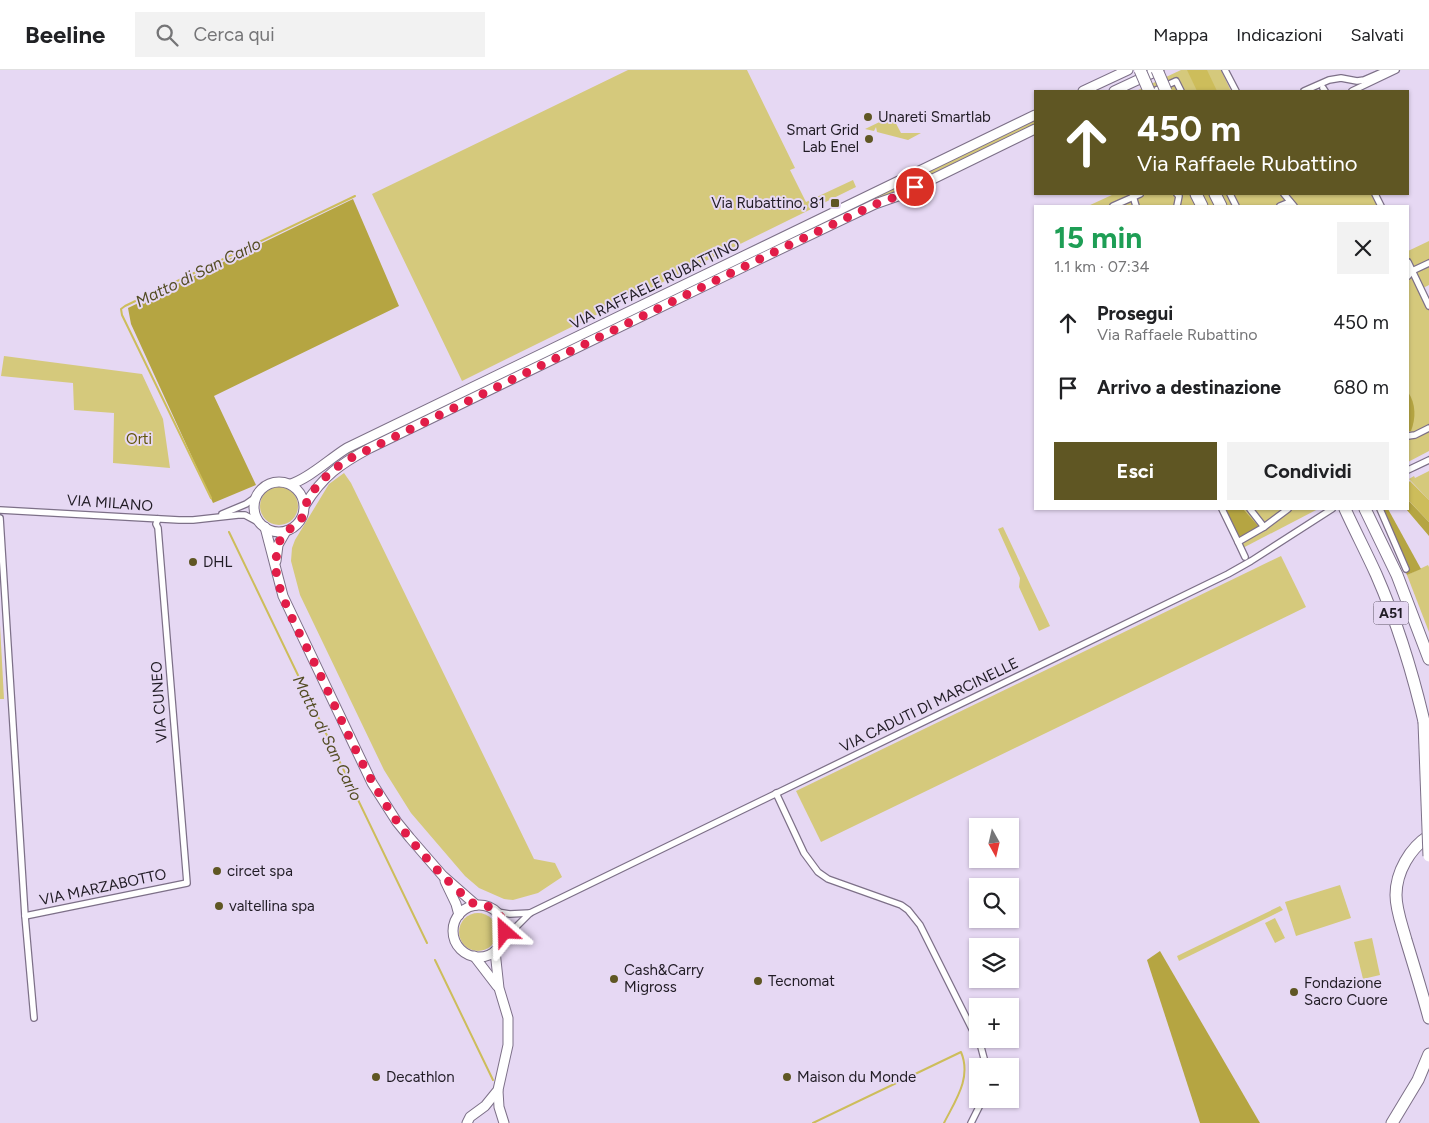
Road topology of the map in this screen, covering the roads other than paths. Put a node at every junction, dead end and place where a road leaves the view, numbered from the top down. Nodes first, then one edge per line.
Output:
1 (1128, 70) edge
2 (1140, 70) edge
3 (1158, 70) edge
4 (1225, 70) edge
5 (1387, 70) edge
6 (1396, 70) edge
7 (1085, 90) edge
8 (1116, 90) edge
9 (1149, 90) edge
10 (1156, 90) edge
11 (1166, 90) edge
12 (1180, 90) edge
13 (1235, 90) edge
14 (1306, 90) edge
15 (1354, 90) edge
16 (1034, 115) edge
17 (1034, 129) edge
18 (1136, 195) edge
19 (1133, 196) junction
20 (1115, 205) edge
21 (1136, 205) edge
22 (1429, 263) edge
23 (1410, 272) edge
24 (1429, 306) edge
25 (1429, 428) edge
26 (1409, 436) edge
27 (1429, 460) edge
28 (1409, 470) edge
29 (291, 484) junction
30 (256, 497) junction
31 (305, 505) junction
32 (1222, 510) edge
33 (1251, 510) edge
34 (1287, 510) edge
35 (1330, 510) edge
36 (1345, 510) edge
37 (1365, 510) edge
38 (1380, 510) edge
39 (0, 511) edge
40 (217, 516) junction
41 (0, 518) edge
42 (158, 519) junction
43 (261, 525) junction
44 (1264, 527) junction
45 (286, 531) junction
46 (1238, 542) junction
47 (1245, 557) dead end
48 (275, 566) junction
49 (1406, 568) dead end
50 (1429, 659) edge
51 (1424, 722) junction
52 (1429, 744) edge
53 (776, 794) junction
54 (1429, 836) edge
55 (1429, 856) edge
56 (443, 876) junction
57 (187, 883) joint
58 (476, 905) junction
59 (497, 912) junction
60 (530, 913) junction
61 (459, 915) junction
62 (25, 916) junction
63 (504, 939) junction
64 (495, 951) junction
65 (474, 956) junction
66 (499, 988) junction
67 (34, 1018) dead end
68 (1429, 1018) edge
69 (1429, 1054) edge
70 (984, 1058) edge
71 (1429, 1068) edge
72 (498, 1090) junction
73 (978, 1108) edge
74 (481, 1110) junction
75 (1401, 1110) junction
76 (503, 1120) edge
77 (467, 1123) edge
78 (971, 1123) edge
79 (1392, 1123) edge

1 - 7 street
2 - 9 highway, bridge
3 - 8 street
3 - 11 highway, bridge
4 - 13 street
5 - 14 street
6 - 15 street
10 - 12 street
16 - 29 street, VIA RAFFAELE RUBATTINO
17 - 31 street, VIA RAFFAELE RUBATTINO
18 - 19 street
19 - 20 street
19 - 21 street
22 - 23 street
23 - 24 street
25 - 26 street
27 - 28 street
29 - 30 street, VIA RAFFAELE RUBATTINO
29 - 31 street
30 - 40 street, VIA MILANO
30 - 43 street
31 - 45 street, VIA RAFFAELE RUBATTINO
32 - 46 street
33 - 44 street
34 - 44 street
35 - 53 street, VIA CADUTI DI MARCINELLE
36 - 51 highway, A51
37 - 50 highway, A51
38 - 49 street
39 - 42 street, VIA MILANO
40 - 42 street, VIA MILANO
40 - 43 street, VIA MILANO
41 - 62 street
42 - 57 street, VIA CUNEO
43 - 45 street
43 - 48 street
44 - 46 street
45 - 48 street
46 - 47 street
48 - 56 street
51 - 52 highway, A51, bridge
51 - 55 highway, bridge
53 - 60 street, VIA CADUTI DI MARCINELLE
53 - 70 street
54 - 68 highway
56 - 58 street
56 - 61 street
57 - 62 street, VIA MARZABOTTO
58 - 59 street
58 - 61 street
59 - 60 street, VIA CADUTI DI MARCINELLE
59 - 63 street
60 - 63 street, VIA CADUTI DI MARCINELLE
61 - 65 street
62 - 67 street
63 - 64 street
64 - 65 street
64 - 66 street
65 - 66 street
66 - 72 street
69 - 75 highway
71 - 75 highway
72 - 74 street
72 - 76 street
73 - 78 street
74 - 76 street
74 - 77 street
75 - 79 highway

